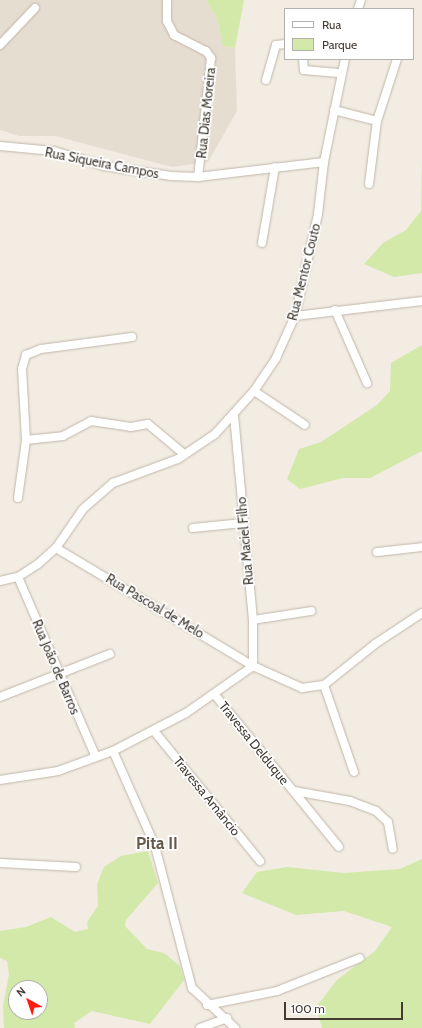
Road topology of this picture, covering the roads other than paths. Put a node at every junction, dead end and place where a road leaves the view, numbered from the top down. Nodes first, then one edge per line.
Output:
1 (167, 0) edge
2 (35, 8) dead end
3 (284, 44) edge
4 (0, 45) edge
5 (303, 60) edge
6 (345, 60) edge
7 (397, 60) edge
8 (341, 74) junction
9 (266, 80) dead end
10 (334, 110) junction
11 (377, 121) junction
12 (0, 146) edge
13 (324, 162) junction
14 (275, 167) junction
15 (198, 177) junction
16 (369, 184) dead end
17 (262, 243) dead end
18 (422, 301) edge
19 (335, 310) junction
20 (295, 316) junction
21 (132, 337) dead end
22 (366, 383) dead end
23 (254, 390) junction
24 (234, 415) junction
25 (305, 425) dead end
26 (26, 440) junction
27 (184, 454) junction
28 (18, 498) dead end
29 (243, 523) junction
30 (192, 528) dead end
31 (422, 547) edge
32 (56, 548) junction
33 (377, 552) dead end
34 (18, 577) junction
35 (0, 581) edge
36 (311, 611) dead end
37 (422, 613) edge
38 (253, 620) junction
39 (110, 654) dead end
40 (253, 666) junction
41 (59, 674) junction
42 (324, 685) junction
43 (215, 695) junction
44 (0, 697) edge
45 (154, 731) junction
46 (113, 750) junction
47 (96, 757) junction
48 (354, 772) dead end
49 (0, 780) edge
50 (294, 791) junction
51 (339, 847) dead end
52 (393, 849) dead end
53 (260, 860) dead end
54 (0, 863) edge
55 (76, 867) dead end
56 (360, 958) dead end
57 (207, 1005) junction
58 (227, 1018) junction
59 (200, 1028) edge
60 (235, 1028) edge

1 - 15 street, Rua Dias Moreira
2 - 4 street
3 - 9 street
5 - 8 street
6 - 8 street, Rua Mentor Couto
7 - 11 street
8 - 10 street, Rua Mentor Couto
10 - 11 street
10 - 13 street, Rua Mentor Couto
11 - 16 street
12 - 15 street, Rua Siqueira Campos
13 - 14 street, Rua Siqueira Campos
13 - 20 street, Rua Mentor Couto
14 - 15 street, Rua Siqueira Campos
14 - 17 street
18 - 19 street
19 - 20 street
19 - 22 street
20 - 23 street, Rua Mentor Couto
21 - 26 street
23 - 24 street, Rua Mentor Couto
23 - 25 street
24 - 27 street, Rua Mentor Couto
24 - 29 street, Rua Maciel Filho
26 - 27 street
26 - 28 street
27 - 32 street, Rua Mentor Couto
29 - 30 street
29 - 38 street, Rua Maciel Filho
31 - 33 street
32 - 34 street, Rua Mentor Couto
32 - 40 street, Rua Pascoal de Melo
34 - 35 street, Rua Mentor Couto
34 - 41 street, Rua João de Barros
36 - 38 street
37 - 42 street
38 - 40 street, Rua Maciel Filho
39 - 41 street
40 - 42 street, Rua Pascoal de Melo
40 - 43 street
41 - 44 street
41 - 47 street, Rua João de Barros
42 - 48 street
43 - 45 street
43 - 50 street, Travessa Delduque
45 - 46 street
45 - 53 street, Travessa Amâncio
46 - 47 street
46 - 57 street
47 - 49 street
50 - 51 street, Travessa Delduque
50 - 52 street, Travessa Delduque
54 - 55 street
56 - 57 street
57 - 58 street
58 - 59 street
58 - 60 street

